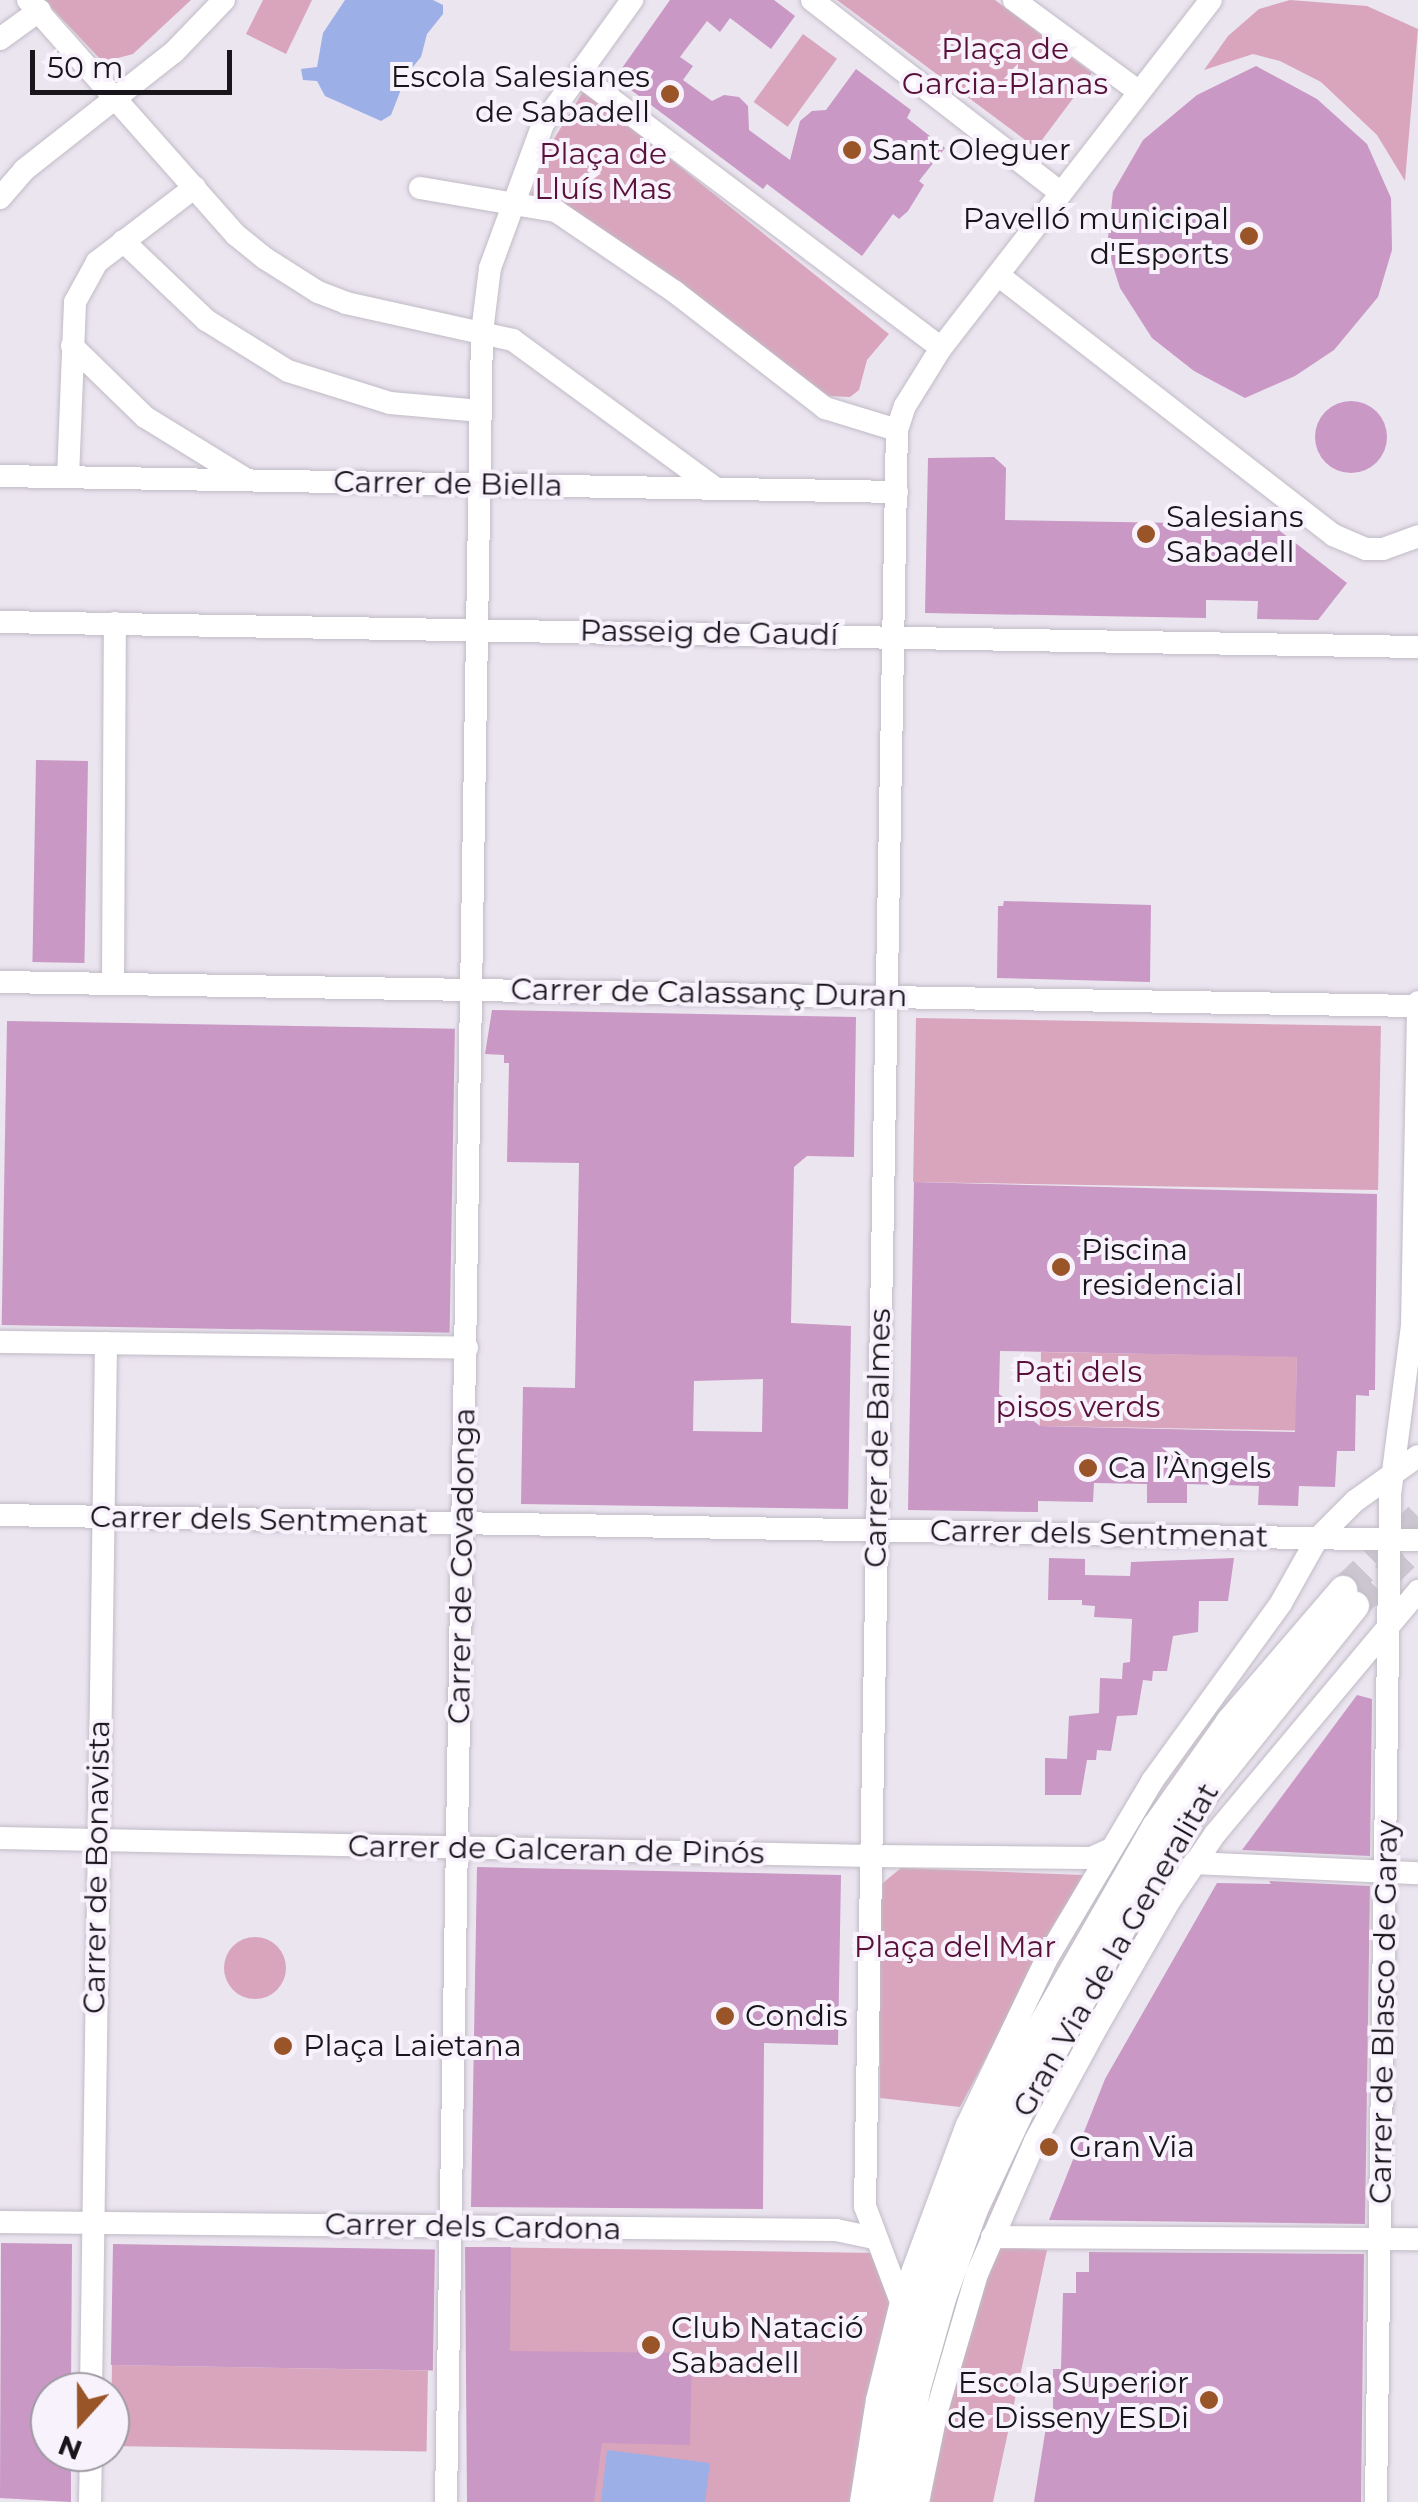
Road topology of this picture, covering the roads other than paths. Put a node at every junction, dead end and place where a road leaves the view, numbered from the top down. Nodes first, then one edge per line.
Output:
1 (224, 0) edge
2 (632, 0) edge
3 (812, 0) edge
4 (1014, 0) edge
5 (1212, 0) edge
6 (34, 5) edge
7 (1047, 10) edge
8 (0, 40) edge
9 (580, 74) junction
10 (1138, 91) junction
11 (118, 98) junction
12 (195, 187) junction
13 (420, 188) dead end
14 (1061, 192) junction
15 (0, 198) edge
16 (512, 201) junction
17 (123, 242) junction
18 (998, 275) junction
19 (482, 332) junction
20 (72, 346) junction
21 (941, 348) junction
22 (480, 411) junction
23 (897, 430) junction
24 (0, 476) edge
25 (68, 478) junction
26 (247, 480) junction
27 (476, 485) junction
28 (714, 487) junction
29 (897, 492) junction
30 (1418, 536) edge
31 (0, 622) edge
32 (115, 624) junction
33 (477, 629) junction
34 (895, 636) junction
35 (1418, 647) edge
36 (0, 982) edge
37 (113, 984) junction
38 (473, 988) junction
39 (886, 997) junction
40 (1418, 1005) edge
41 (0, 1342) edge
42 (106, 1343) junction
43 (467, 1348) junction
44 (1414, 1361) edge
45 (1418, 1456) edge
46 (1393, 1472) junction
47 (0, 1514) edge
48 (104, 1516) junction
49 (465, 1524) junction
50 (877, 1530) junction
51 (1391, 1530) junction
52 (1317, 1539) junction
53 (1418, 1540) edge
54 (1418, 1591) edge
55 (1391, 1624) junction
56 (0, 1838) edge
57 (96, 1840) junction
58 (457, 1848) junction
59 (1111, 1849) junction
60 (870, 1856) junction
61 (1194, 1862) junction
62 (1387, 1872) junction
63 (1418, 1873) edge
64 (0, 2222) edge
65 (93, 2222) junction
66 (451, 2227) junction
67 (992, 2237) junction
68 (875, 2238) junction
69 (1381, 2239) junction
70 (1418, 2239) edge
71 (975, 2282) junction
72 (901, 2302) junction
73 (91, 2372) edge
74 (902, 2460) junction
75 (91, 2472) edge
76 (90, 2502) edge
77 (446, 2502) edge
78 (861, 2502) edge
79 (876, 2502) edge
80 (897, 2502) edge
81 (905, 2502) edge
82 (918, 2502) edge
83 (1376, 2502) edge

1 - 11 street
2 - 9 street, Carrer de Covadonga
3 - 14 street
4 - 7 street
5 - 10 street
6 - 8 street
6 - 11 street
7 - 10 street
9 - 16 street, Carrer de Covadonga
9 - 21 street
10 - 14 street
11 - 12 street
11 - 15 street
12 - 17 street
12 - 19 street
13 - 16 street
14 - 18 street
16 - 19 street, Carrer de Covadonga
16 - 23 street
17 - 20 street
17 - 22 street
18 - 21 street
18 - 30 street
19 - 22 street, Carrer de Covadonga
19 - 28 street
20 - 25 street
20 - 26 street
21 - 23 street
22 - 27 street, Carrer de Covadonga
23 - 29 street, Carrer de Balmes
24 - 25 street, Carrer de Biella
25 - 26 street, Carrer de Biella
26 - 27 street, Carrer de Biella
27 - 28 street, Carrer de Biella
27 - 33 street, Carrer de Covadonga
28 - 29 street, Carrer de Biella
29 - 34 street, Carrer de Balmes
31 - 32 street, Passeig de Gaudí
32 - 33 street, Passeig de Gaudí
32 - 37 street
33 - 34 street, Passeig de Gaudí
33 - 38 street, Carrer de Covadonga
34 - 35 street, Passeig de Gaudí
34 - 39 street, Carrer de Balmes
36 - 37 street, Carrer de Calassanç Duran
37 - 38 street, Carrer de Calassanç Duran
38 - 39 street, Carrer de Calassanç Duran
38 - 43 street, Carrer de Covadonga
39 - 40 street, Carrer de Calassanç Duran
39 - 50 street, Carrer de Balmes
40 - 44 street, Carrer de Blasco de Garay
41 - 42 street
42 - 43 street
42 - 48 street, Carrer de Bonavista
43 - 49 street, Carrer de Covadonga
44 - 46 street, Carrer de Blasco de Garay
45 - 46 street
46 - 51 street, Carrer de Blasco de Garay
46 - 52 street
47 - 48 street, Carrer dels Sentmenat
48 - 49 street, Carrer dels Sentmenat
48 - 57 street, Carrer de Bonavista
49 - 50 street, Carrer dels Sentmenat
49 - 58 street, Carrer de Covadonga
50 - 52 street, Carrer dels Sentmenat
50 - 60 street, Carrer de Balmes
51 - 52 street, Carrer dels Sentmenat
51 - 53 street, Carrer dels Sentmenat
51 - 55 street, Carrer de Blasco de Garay
52 - 59 street
54 - 55 street
55 - 61 street
55 - 62 street, Carrer de Blasco de Garay
56 - 57 street, Carrer de Galceran de Pinós
57 - 58 street, Carrer de Galceran de Pinós
57 - 65 street, Carrer de Bonavista
58 - 60 street, Carrer de Galceran de Pinós
58 - 66 street, Carrer de Covadonga
59 - 60 street, Carrer de Galceran de Pinós
59 - 72 street
60 - 68 street, Carrer de Balmes
61 - 62 street
61 - 67 street
62 - 63 street
62 - 69 street, Carrer de Blasco de Garay
64 - 65 street, Carrer dels Cardona
65 - 66 street, Carrer dels Cardona
65 - 73 street, Carrer de Bonavista
66 - 68 street, Carrer dels Cardona
66 - 77 street, Carrer de Covadonga
67 - 69 street
67 - 71 street
68 - 72 street
69 - 70 street
69 - 83 street, Carrer de Blasco de Garay
71 - 74 street
71 - 82 street
72 - 78 street
74 - 79 street, Gran Via de la Generalitat
74 - 80 street, Gran Via de la Generalitat
74 - 81 street
75 - 76 street

